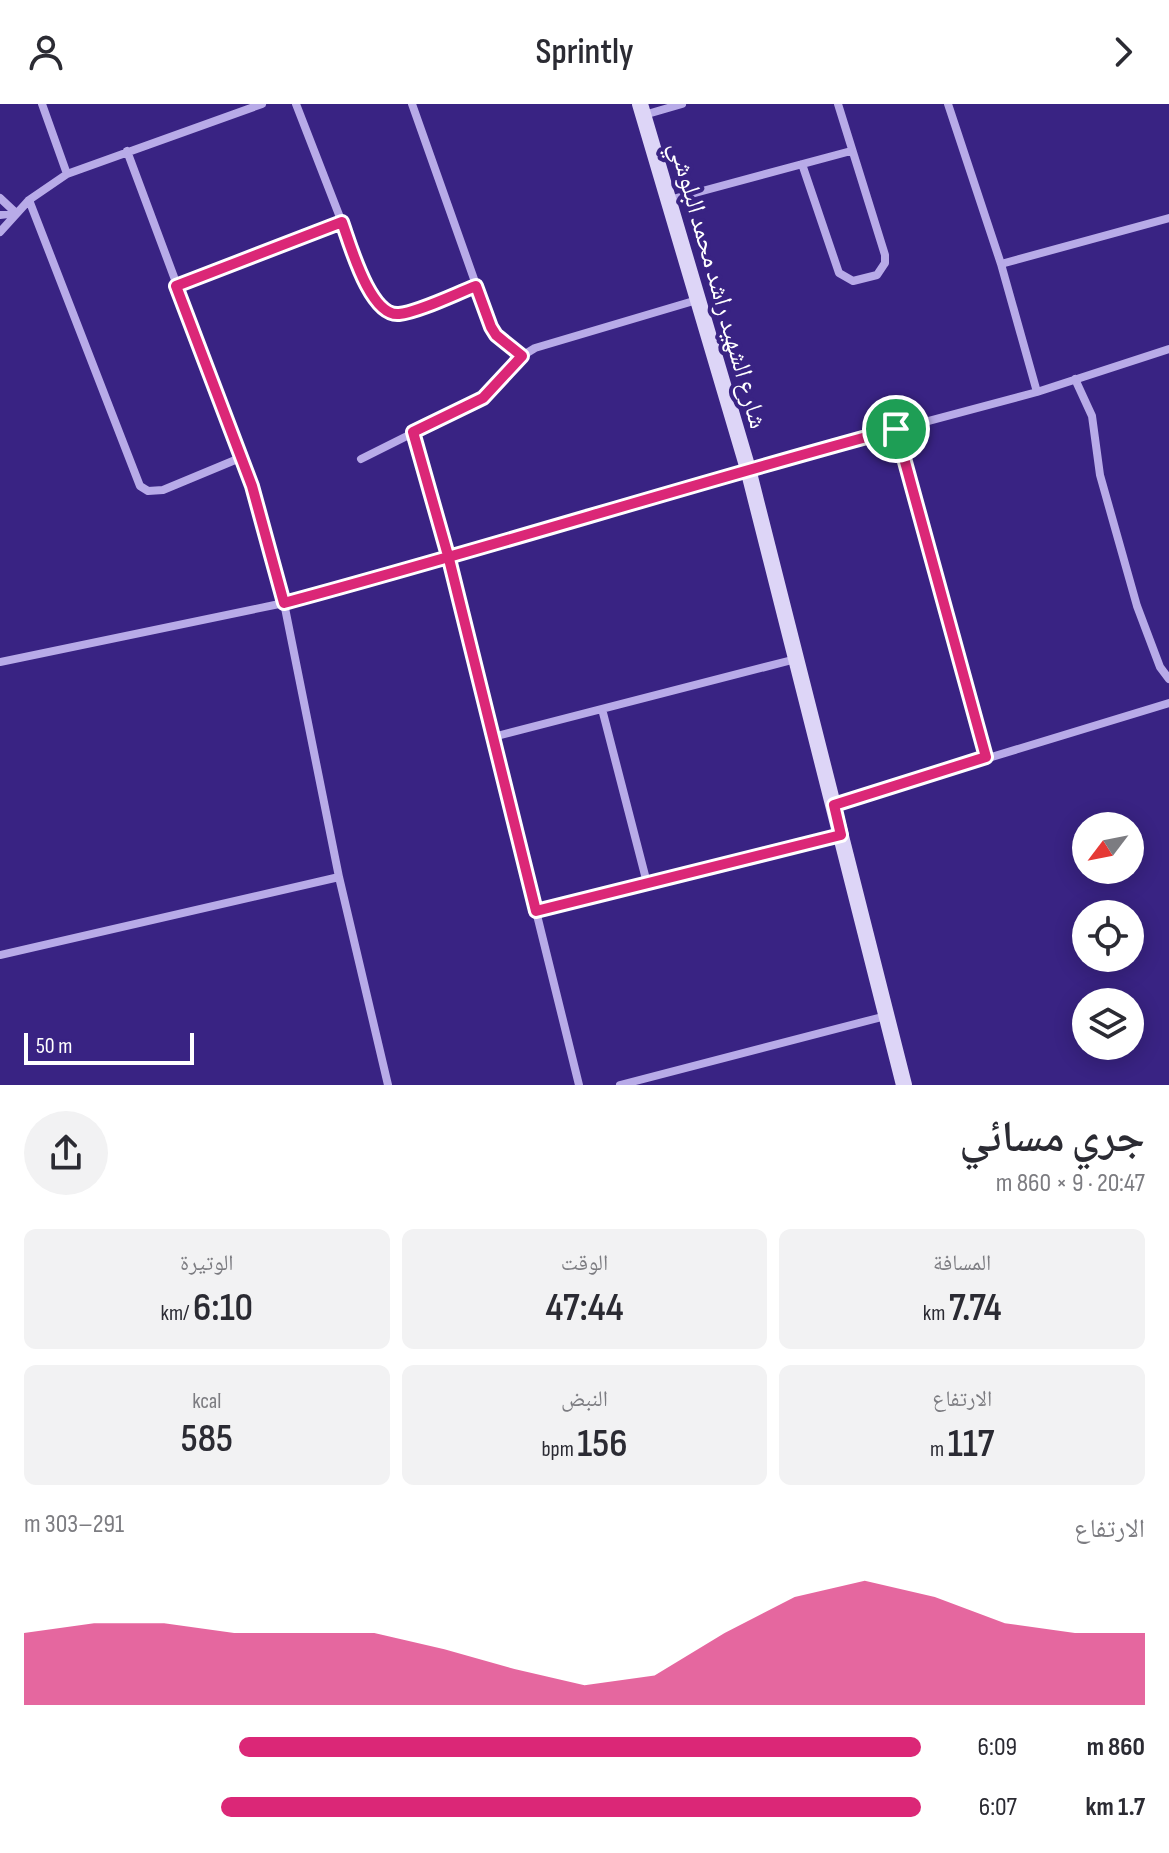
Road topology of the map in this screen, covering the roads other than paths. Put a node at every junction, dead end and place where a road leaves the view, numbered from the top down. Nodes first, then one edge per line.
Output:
1 (42, 104) edge
2 (262, 104) edge
3 (296, 104) edge
4 (412, 104) edge
5 (682, 104) edge
6 (838, 104) edge
7 (948, 104) edge
8 (642, 109) edge
9 (127, 151) junction
10 (851, 151) junction
11 (802, 164) junction
12 (67, 174) junction
13 (0, 198) edge
14 (29, 200) junction
15 (669, 201) junction
16 (16, 213) junction
17 (0, 215) edge
18 (1169, 218) edge
19 (342, 222) junction
20 (0, 232) edge
21 (1001, 264) junction
22 (176, 286) junction
23 (476, 286) junction
24 (697, 300) junction
25 (1169, 349) edge
26 (522, 356) junction
27 (1075, 379) junction
28 (1037, 392) junction
29 (896, 429) junction
30 (413, 432) junction
31 (240, 458) junction
32 (361, 459) dead end
33 (748, 469) junction
34 (449, 559) junction
35 (284, 603) junction
36 (796, 659) junction
37 (0, 662) edge
38 (1169, 679) edge
39 (1169, 703) edge
40 (602, 709) junction
41 (493, 737) junction
42 (986, 757) junction
43 (834, 805) junction
44 (841, 835) junction
45 (339, 877) junction
46 (647, 883) junction
47 (536, 911) junction
48 (0, 955) edge
49 (886, 1016) junction
50 (388, 1085) edge
51 (579, 1085) edge
52 (620, 1085) edge
53 (904, 1085) edge

1 - 12 street
2 - 9 street
3 - 19 street
4 - 23 street
5 - 8 street
6 - 10 street
7 - 21 street
8 - 15 street, شارع الشهيد راشد محمد البلوشي
9 - 12 street
9 - 22 street
10 - 11 street
10 - 11 street
11 - 15 street
12 - 14 street
13 - 16 street
14 - 16 street
14 - 31 street
15 - 24 street, شارع الشهيد راشد محمد البلوشي
16 - 17 street
16 - 20 street
18 - 21 street
19 - 22 street
19 - 23 street
21 - 28 street
22 - 31 street
23 - 26 street
24 - 26 street
24 - 33 street, شارع الشهيد راشد محمد البلوشي
25 - 27 street
26 - 30 street
27 - 28 street
27 - 38 street
28 - 29 street
29 - 33 street
29 - 42 street
30 - 32 street
30 - 34 street
31 - 35 street
33 - 34 street
33 - 36 street, شارع الشهيد راشد محمد البلوشي
34 - 35 street
34 - 41 street
35 - 37 street
35 - 45 street
36 - 40 street
36 - 43 street, شارع الشهيد راشد محمد البلوشي
39 - 42 street
40 - 41 street
40 - 46 street
41 - 47 street
42 - 43 street
43 - 44 street, شارع الشهيد راشد محمد البلوشي
44 - 46 street
44 - 49 street, شارع الشهيد راشد محمد البلوشي
45 - 48 street
45 - 50 street
46 - 47 street
47 - 51 street
49 - 52 street
49 - 53 street, شارع الشهيد راشد محمد البلوشي

